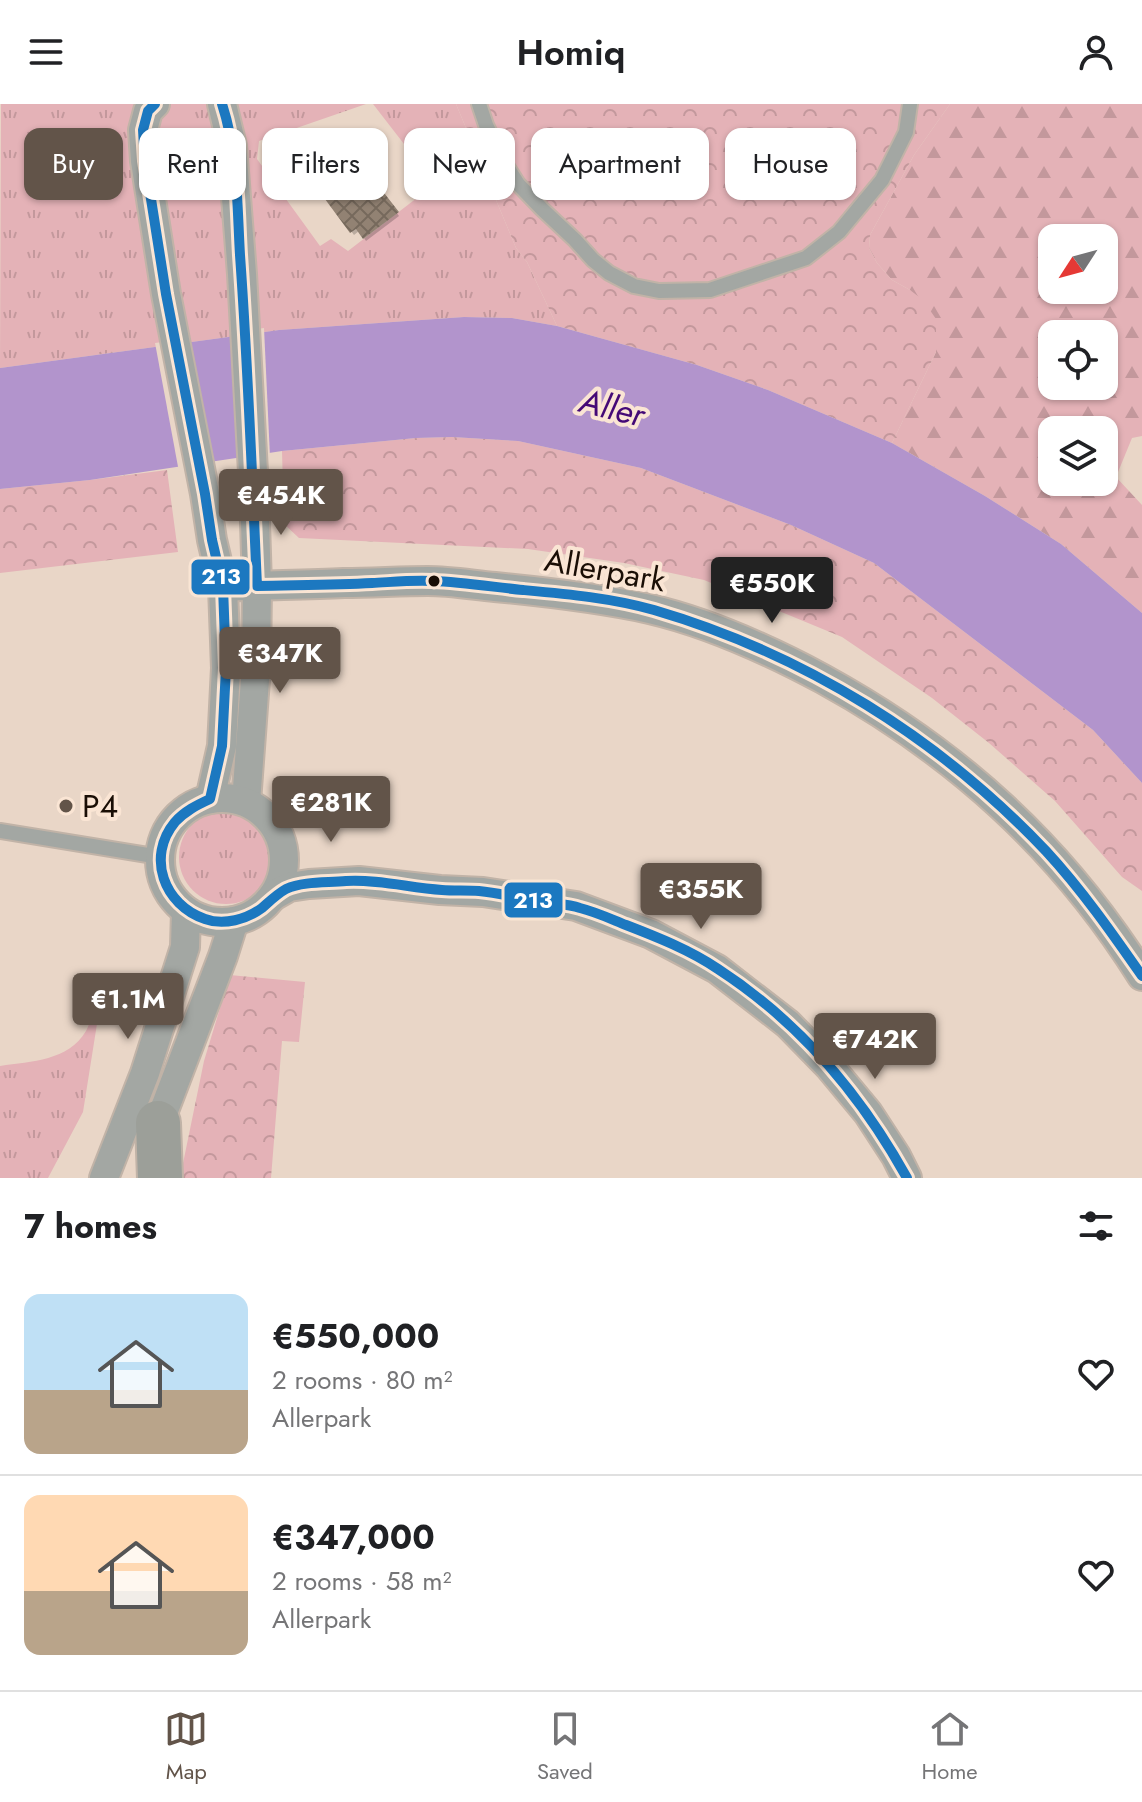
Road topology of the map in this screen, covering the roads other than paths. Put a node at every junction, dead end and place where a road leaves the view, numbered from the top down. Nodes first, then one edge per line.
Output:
1 (224, 104) edge
2 (479, 104) edge
3 (910, 104) edge
4 (149, 106) edge
5 (257, 586) junction
6 (223, 587) junction
7 (210, 799) junction
8 (246, 802) junction
9 (0, 831) edge
10 (284, 850) junction
11 (160, 857) junction
12 (359, 881) junction
13 (273, 896) junction
14 (186, 911) junction
15 (234, 921) junction
16 (1142, 976) edge
17 (158, 1123) junction
18 (104, 1178) edge
19 (140, 1178) edge
20 (160, 1178) edge
21 (907, 1178) edge

1 - 5 street
2 - 3 lane
4 - 6 street
5 - 6 street, Allerpark
5 - 8 street
5 - 16 street, Allerpark
6 - 7 street
7 - 8 street
7 - 11 street
8 - 10 street
9 - 11 lane
10 - 12 street
10 - 13 street
11 - 14 street
12 - 13 street
12 - 21 street
13 - 15 street
14 - 15 street
14 - 18 street
15 - 17 street
17 - 19 street
17 - 20 main road

